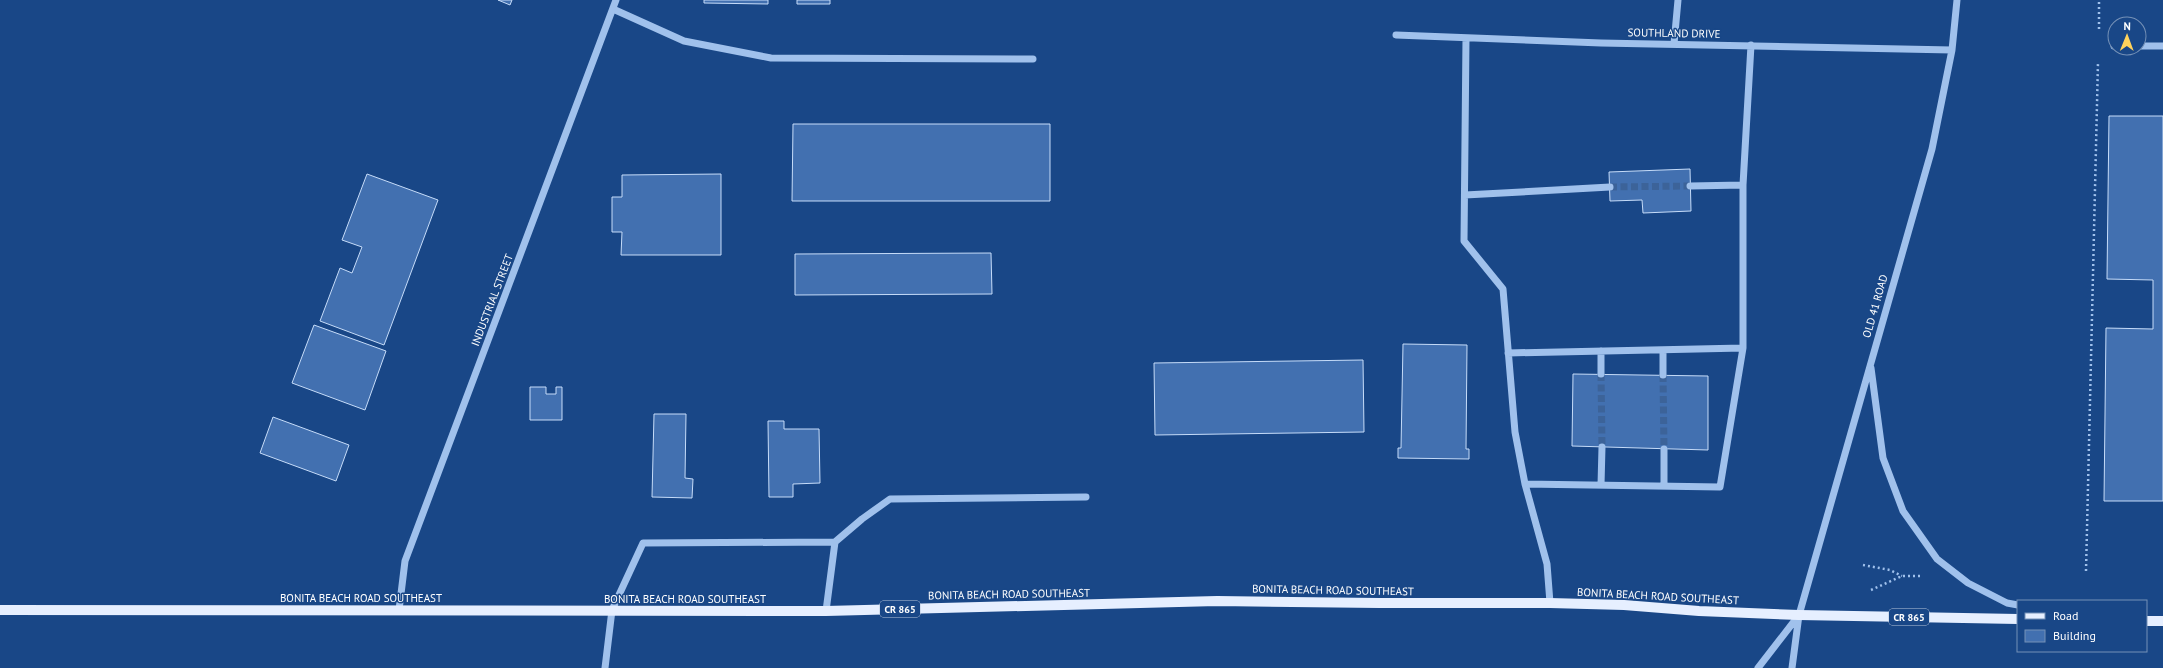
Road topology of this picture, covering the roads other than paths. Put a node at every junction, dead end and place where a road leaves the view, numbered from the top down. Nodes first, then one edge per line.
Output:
1 (616, 0) edge
2 (1678, 0) edge
3 (1957, 0) edge
4 (613, 9) junction
5 (1396, 35) dead end
6 (1466, 38) junction
7 (1674, 44) junction
8 (1751, 44) junction
9 (2147, 46) edge
10 (2163, 46) edge
11 (1952, 50) junction
12 (1033, 59) dead end
13 (1743, 185) junction
14 (1690, 186) tunnel mouth
15 (1610, 187) tunnel mouth
16 (1465, 195) junction
17 (1743, 348) junction
18 (1663, 350) junction
19 (1601, 351) junction
20 (1508, 353) junction
21 (1870, 365) junction
22 (1601, 374) tunnel mouth
23 (1663, 375) tunnel mouth
24 (1602, 446) tunnel mouth
25 (1664, 449) tunnel mouth
26 (1525, 484) junction
27 (1601, 484) junction
28 (1664, 486) junction
29 (1086, 497) dead end
30 (835, 542) junction
31 (1550, 603) junction
32 (2017, 605) edge
33 (0, 610) edge
34 (399, 610) junction
35 (612, 610) junction
36 (826, 611) junction
37 (1799, 615) junction
38 (2017, 619) edge
39 (2147, 621) edge
40 (2163, 621) edge
41 (605, 668) edge
42 (1758, 668) edge
43 (1792, 668) edge

1 - 4 street, INDUSTRIAL STREET
2 - 7 street
3 - 11 street, OLD 41 ROAD
4 - 12 street
4 - 34 street, INDUSTRIAL STREET
5 - 6 street, SOUTHLAND DRIVE
6 - 7 street, SOUTHLAND DRIVE
6 - 16 street
7 - 8 street, SOUTHLAND DRIVE
8 - 11 street, SOUTHLAND DRIVE
8 - 13 street
9 - 10 street
11 - 21 street, OLD 41 ROAD
13 - 14 street
13 - 17 street
15 - 16 street
16 - 20 street
17 - 18 street
17 - 28 street
18 - 19 street
18 - 23 street
19 - 20 street
19 - 22 street
20 - 26 street
21 - 32 street
21 - 37 street, OLD 41 ROAD
24 - 27 street
25 - 28 street
26 - 27 street
26 - 31 street
27 - 28 street
29 - 30 street
30 - 35 street
30 - 36 street
31 - 36 main road, BONITA BEACH ROAD SOUTHEAST / CR 865
31 - 37 main road, BONITA BEACH ROAD SOUTHEAST / CR 865
33 - 34 main road, BONITA BEACH ROAD SOUTHEAST / CR 865
34 - 35 main road, BONITA BEACH ROAD SOUTHEAST / CR 865
35 - 36 main road, BONITA BEACH ROAD SOUTHEAST / CR 865
35 - 41 street
37 - 38 main road, BONITA BEACH ROAD SOUTHEAST / CR 865
37 - 42 street, OLD 41 ROAD
37 - 43 street, OLD 41 ROAD
39 - 40 main road

